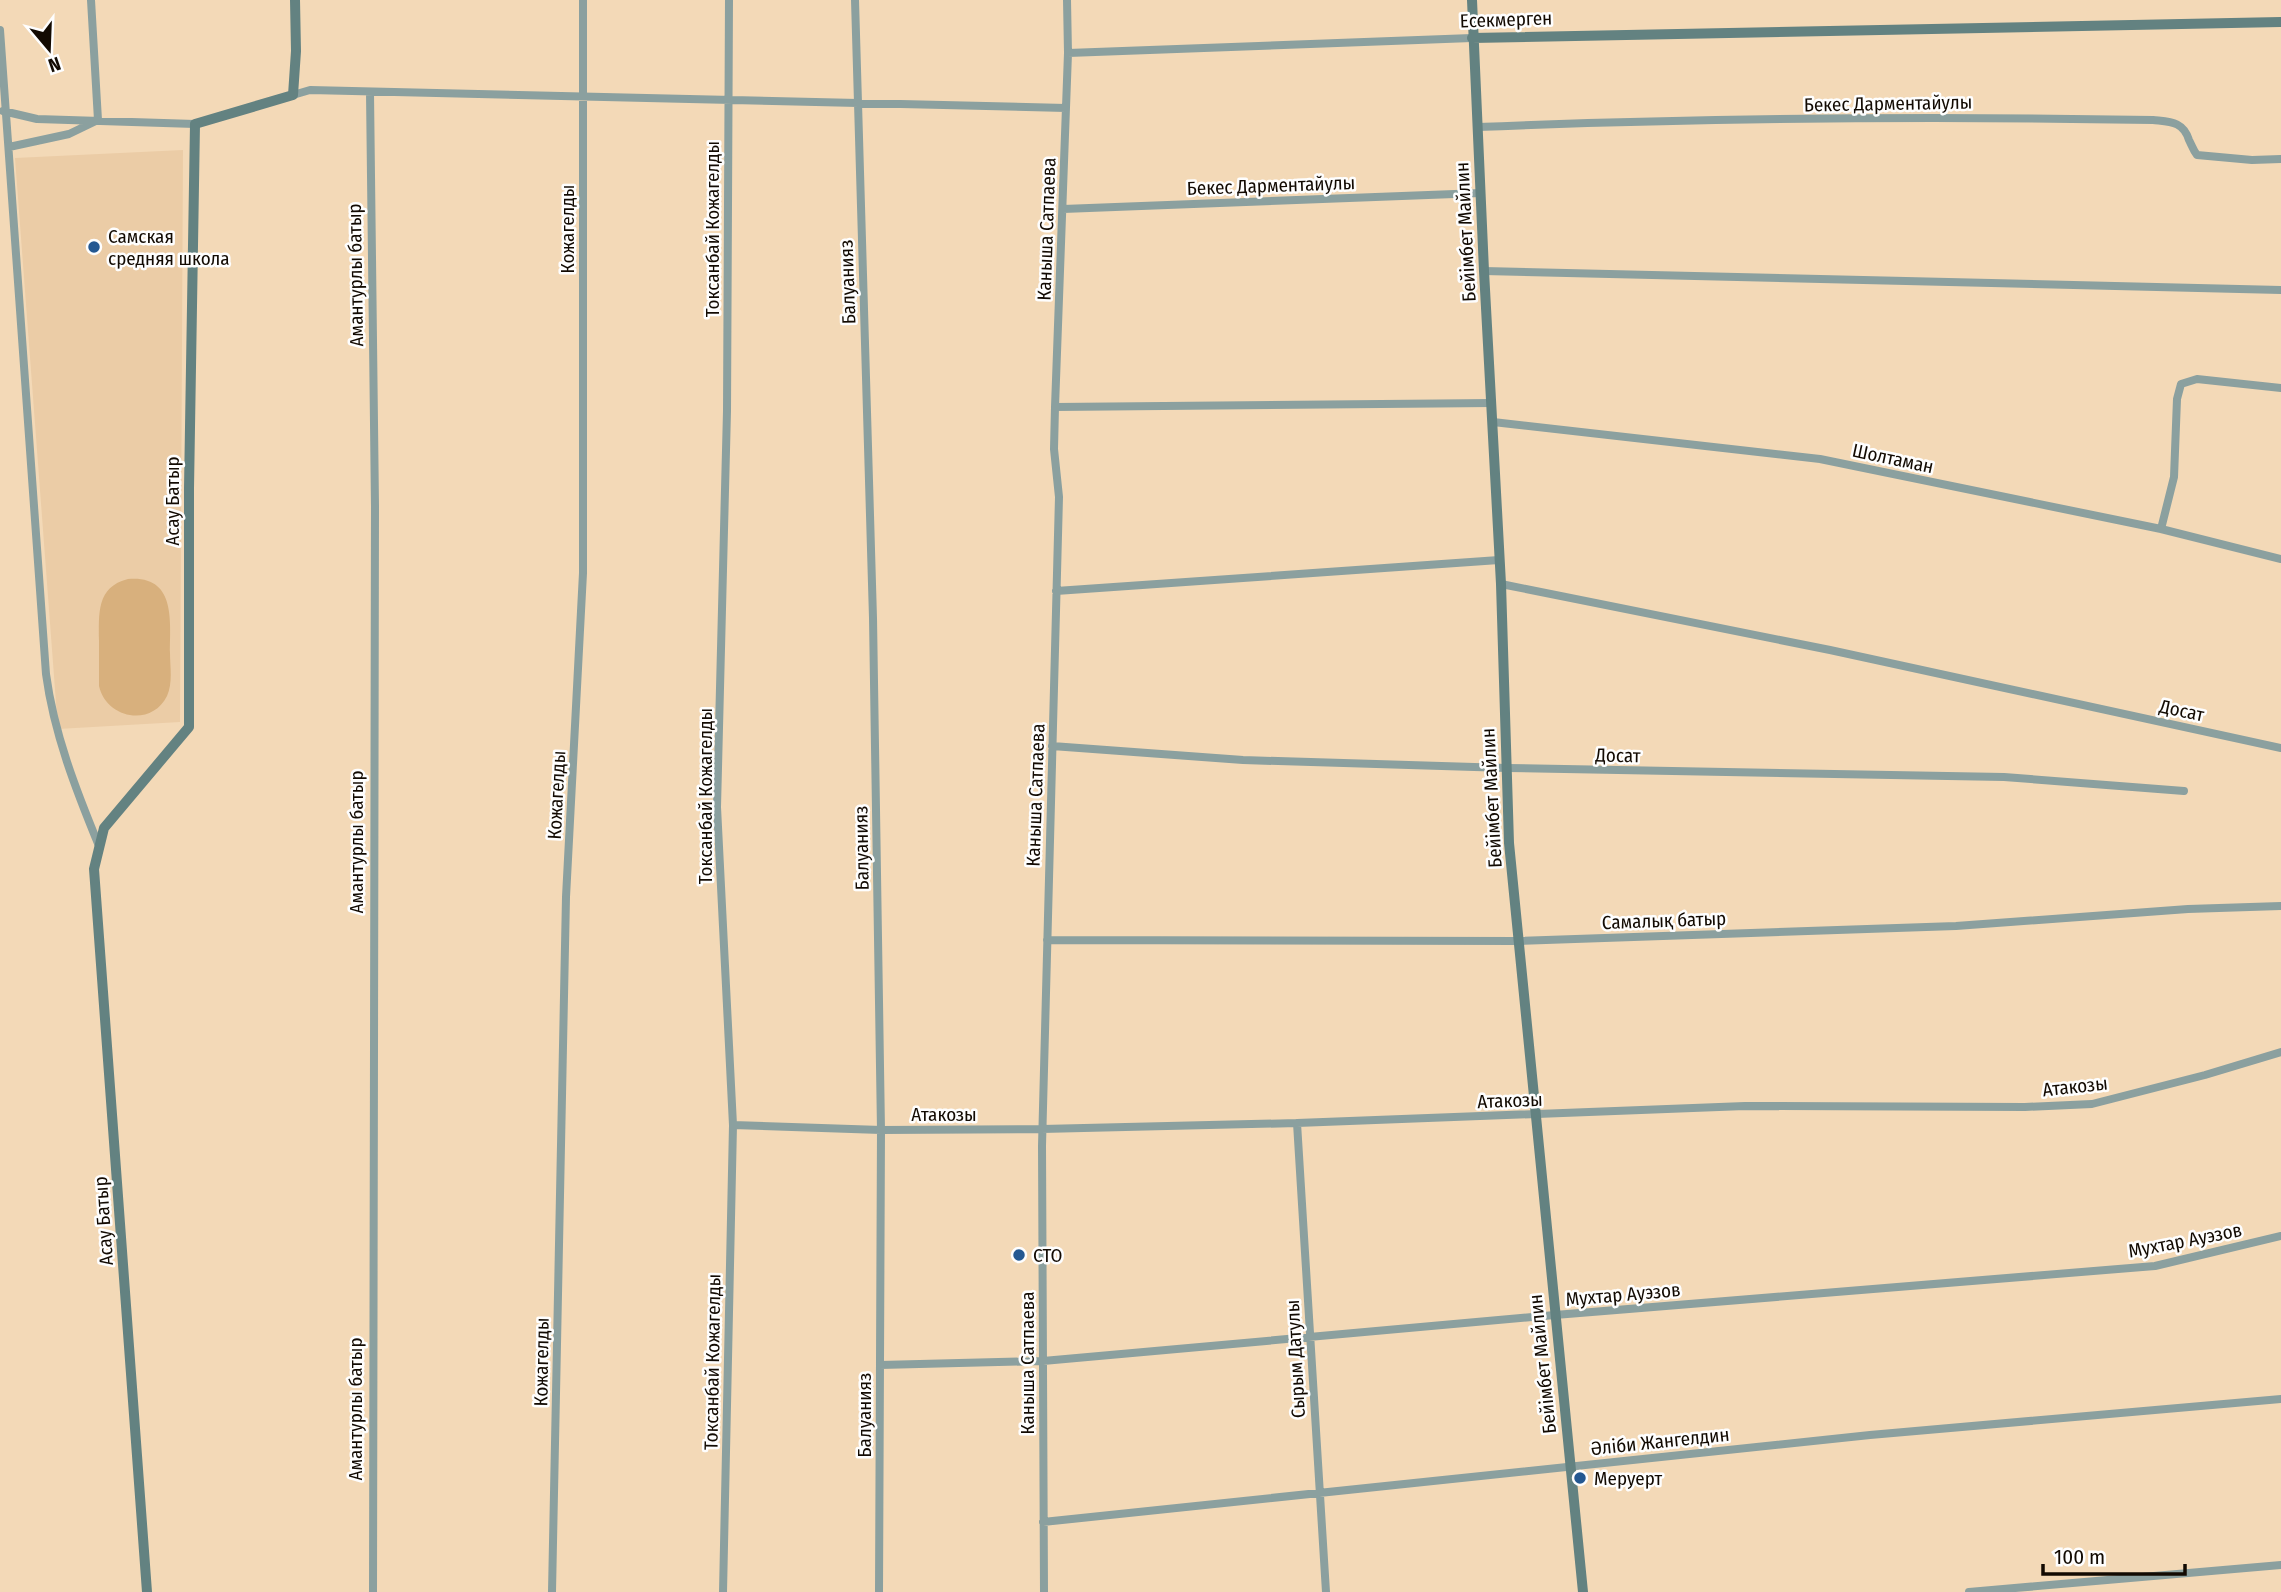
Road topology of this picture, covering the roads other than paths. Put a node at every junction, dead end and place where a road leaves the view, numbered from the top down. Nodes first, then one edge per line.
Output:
1 (92, 0) edge
2 (295, 0) edge
3 (583, 0) edge
4 (729, 0) edge
5 (855, 0) edge
6 (1067, 0) edge
7 (1472, 0) edge
8 (2281, 22) edge
9 (0, 30) edge
10 (1472, 38) junction
11 (1068, 53) junction
12 (370, 93) junction
13 (293, 95) junction
14 (583, 98) junction
15 (730, 99) junction
16 (858, 104) junction
17 (1066, 108) junction
18 (3, 111) edge
19 (98, 120) junction
20 (195, 124) junction
21 (1477, 127) junction
22 (9, 147) junction
23 (2281, 159) edge
24 (1481, 194) junction
25 (1063, 209) junction
26 (1483, 271) junction
27 (2281, 290) edge
28 (2281, 388) edge
29 (1492, 403) junction
30 (1055, 407) junction
31 (1493, 422) junction
32 (2161, 529) junction
33 (2281, 559) edge
34 (1499, 560) junction
35 (1501, 584) junction
36 (1056, 591) junction
37 (1052, 746) junction
38 (2281, 748) edge
39 (1507, 768) junction
40 (2185, 791) dead end
41 (99, 847) junction
42 (2281, 906) edge
43 (1047, 940) junction
44 (1518, 941) junction
45 (2281, 1052) edge
46 (1536, 1115) junction
47 (1297, 1123) junction
48 (733, 1125) junction
49 (1042, 1129) junction
50 (881, 1130) junction
51 (2281, 1236) edge
52 (1555, 1315) junction
53 (1309, 1337) junction
54 (1043, 1361) junction
55 (880, 1365) junction
56 (2281, 1399) edge
57 (1569, 1467) junction
58 (1318, 1493) junction
59 (1044, 1522) junction
60 (2281, 1564) edge
61 (147, 1592) edge
62 (373, 1592) edge
63 (552, 1592) edge
64 (723, 1592) edge
65 (879, 1592) edge
66 (1044, 1592) edge
67 (1326, 1592) edge
68 (1583, 1592) edge
69 (1969, 1592) edge

1 - 19 street
2 - 13 street
3 - 14 street, Кожагелды
4 - 15 street, Токсанбай Кожагелды
5 - 16 street, Балуанияз
6 - 11 street, Каныша Сатпаева
7 - 10 street, Бейімбет Майлин
8 - 10 street, Eсекмерген
9 - 18 street, Асау Батыр
10 - 11 street, Eсекмерген
10 - 21 street, Бейімбет Майлин
11 - 17 street, Каныша Сатпаева
12 - 13 street
12 - 14 street
12 - 62 street, Амантурлы батыр
13 - 20 street
14 - 15 street
14 - 63 street, Кожагелды
15 - 16 street
15 - 48 street, Токсанбай Кожагелды
16 - 17 street
16 - 50 street, Балуанияз
17 - 25 street, Каныша Сатпаева
18 - 19 street
18 - 22 street, Асау Батыр
19 - 20 street
19 - 22 street
20 - 41 street, Асау Батыр
21 - 23 street, Бекес Дарментайулы
21 - 24 street, Бейімбет Майлин
22 - 41 street, Асау Батыр
24 - 25 street, Бекес Дарментайулы
24 - 26 street, Бейімбет Майлин
25 - 30 street, Каныша Сатпаева
26 - 27 street
26 - 29 street, Бейімбет Майлин
28 - 32 street
29 - 30 street
29 - 31 street, Бейімбет Майлин
30 - 36 street, Каныша Сатпаева
31 - 32 street, Шолтаман
31 - 34 street, Бейімбет Майлин
32 - 33 street, Шолтаман
34 - 35 street, Бейімбет Майлин
34 - 36 street
35 - 38 street, Досат
35 - 39 street, Бейімбет Майлин
36 - 37 street, Каныша Сатпаева
37 - 39 street, Досат
37 - 43 street, Каныша Сатпаева
39 - 40 street, Досат
39 - 44 street, Бейімбет Майлин
41 - 61 street, Асау Батыр
42 - 44 street, Самалық батыр
43 - 44 street, Самалық батыр
43 - 49 street, Каныша Сатпаева
44 - 46 street, Бейімбет Майлин
45 - 46 street, Атакозы
46 - 47 street, Атакозы
46 - 52 street, Бейімбет Майлин
47 - 49 street, Атакозы
47 - 53 street, Сырым Датулы
48 - 50 street, Атакозы
48 - 64 street, Токсанбай Кожагелды
49 - 50 street, Атакозы
49 - 54 street, Каныша Сатпаева
50 - 55 street, Балуанияз
51 - 52 street, Мухтар Ауэзов
52 - 53 street, Мухтар Ауэзов
52 - 57 street, Бейімбет Майлин
53 - 54 street, Мухтар Ауэзов
53 - 58 street, Сырым Датулы
54 - 55 street, Мухтар Ауэзов
54 - 59 street, Каныша Сатпаева
55 - 65 street, Балуанияз
56 - 57 street, Әліби Жангелдин
57 - 58 street, Әліби Жангелдин
57 - 68 street, Бейімбет Майлин
58 - 59 street, Әліби Жангелдин
58 - 67 street, Сырым Датулы
59 - 66 street, Каныша Сатпаева
60 - 69 street

